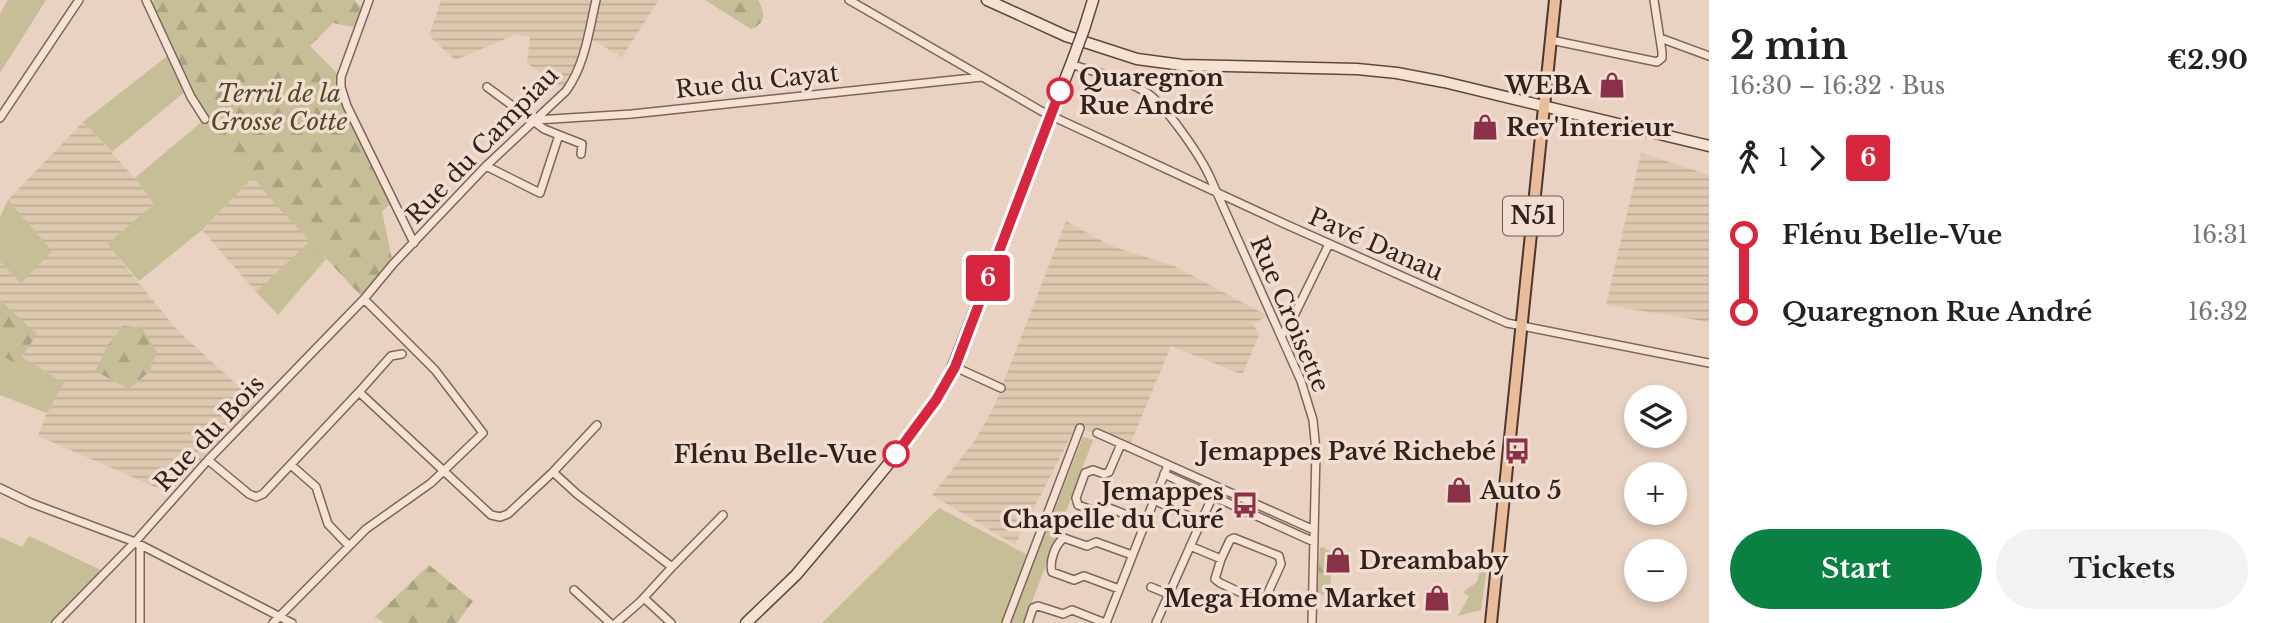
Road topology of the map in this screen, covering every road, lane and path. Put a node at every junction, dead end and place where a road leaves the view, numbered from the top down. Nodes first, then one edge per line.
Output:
1 (79, 0) edge
2 (146, 0) edge
3 (369, 0) edge
4 (596, 0) edge
5 (849, 0) edge
6 (987, 0) edge
7 (1093, 0) edge
8 (1654, 0) edge
9 (1551, 1) edge
10 (1660, 38) junction
11 (1550, 40) junction
12 (1709, 56) edge
13 (1072, 61) junction
14 (982, 77) junction
15 (487, 87) dead end
16 (1544, 106) junction
17 (1051, 115) junction
18 (0, 118) edge
19 (205, 119) dead end
20 (535, 121) junction
21 (559, 135) junction
22 (1709, 146) edge
23 (581, 154) dead end
24 (486, 166) junction
25 (1216, 191) junction
26 (414, 243) junction
27 (1329, 244) junction
28 (364, 299) junction
29 (1521, 325) junction
30 (1281, 336) junction
31 (312, 353) joint
32 (402, 355) dead end
33 (1709, 363) edge
34 (955, 367) junction
35 (1001, 388) dead end
36 (359, 392) junction
37 (597, 425) dead end
38 (1080, 428) dead end
39 (1097, 433) dead end
40 (1121, 444) junction
41 (208, 460) junction
42 (291, 465) junction
43 (1168, 465) junction
44 (443, 471) junction
45 (553, 472) junction
46 (1164, 474) junction
47 (1217, 487) junction
48 (0, 488) edge
49 (1213, 497) junction
50 (1154, 500) junction
51 (723, 515) dead end
52 (1145, 522) junction
53 (1201, 522) junction
54 (1314, 530) junction
55 (135, 541) junction
56 (1314, 542) junction
57 (349, 546) junction
58 (1190, 546) junction
59 (1132, 555) junction
60 (1221, 559) junction
61 (672, 567) junction
62 (1151, 587) dead end
63 (1119, 589) junction
64 (574, 590) dead end
65 (1168, 594) junction
66 (644, 598) junction
67 (279, 615) junction
68 (56, 623) edge
69 (140, 623) edge
70 (273, 623) edge
71 (292, 623) edge
72 (610, 623) edge
73 (616, 623) edge
74 (671, 623) edge
75 (746, 623) edge
76 (1006, 623) edge
77 (1028, 623) edge
78 (1106, 623) edge
79 (1156, 623) edge
80 (1312, 623) edge
81 (1491, 623) edge

1 - 18 street
2 - 19 street
3 - 26 street
4 - 20 street, Rue du Campiau
5 - 14 street, Pavé Danau
6 - 16 main road
7 - 13 main road, bridge
8 - 10 street
9 - 11 main road, N51
10 - 11 street
10 - 12 street
11 - 16 main road, N51
13 - 17 main road
13 - 25 street, Rue Croisette
14 - 17 street, Pavé Danau
14 - 20 street, Rue du Cayat
15 - 20 street
16 - 22 main road
16 - 29 main road, N51
17 - 25 street, Pavé Danau
17 - 34 main road
20 - 21 street
20 - 24 street, Rue du Campiau
21 - 23 street
21 - 24 street
24 - 26 street, Rue du Campiau
25 - 27 street, Pavé Danau
25 - 30 street, Rue Croisette
26 - 28 street, Rue du Campiau
27 - 29 street, Pavé Danau
27 - 30 street
28 - 31 street, Rue du Campiau
28 - 44 street
29 - 33 street, Pavé Danau
29 - 81 main road, N51
30 - 54 street, Rue Croisette
31 - 41 street, Rue du Bois
32 - 36 street
34 - 35 street
34 - 75 main road
36 - 42 street
36 - 44 street
37 - 45 street
38 - 76 street
39 - 40 street
40 - 43 street
40 - 52 street
41 - 42 street
41 - 55 street, Rue du Bois
42 - 57 street
43 - 46 street
43 - 47 street
44 - 45 street
44 - 57 street
45 - 61 street
46 - 49 street
46 - 50 street
47 - 49 street
47 - 54 street
48 - 55 street
49 - 53 street
49 - 56 street
50 - 52 street
50 - 53 street
51 - 61 street
52 - 59 street
53 - 58 street
54 - 56 street, Rue Croisette
55 - 67 street
55 - 68 street, Rue du Bois
55 - 69 street
56 - 80 street, Rue Croisette
57 - 67 street
58 - 60 street
58 - 65 street
59 - 63 street
59 - 63 street
60 - 60 street
61 - 66 street
62 - 65 street
63 - 78 street
64 - 72 street
65 - 79 street
66 - 73 street
66 - 74 street
67 - 70 street
67 - 71 street
77 - 78 street

